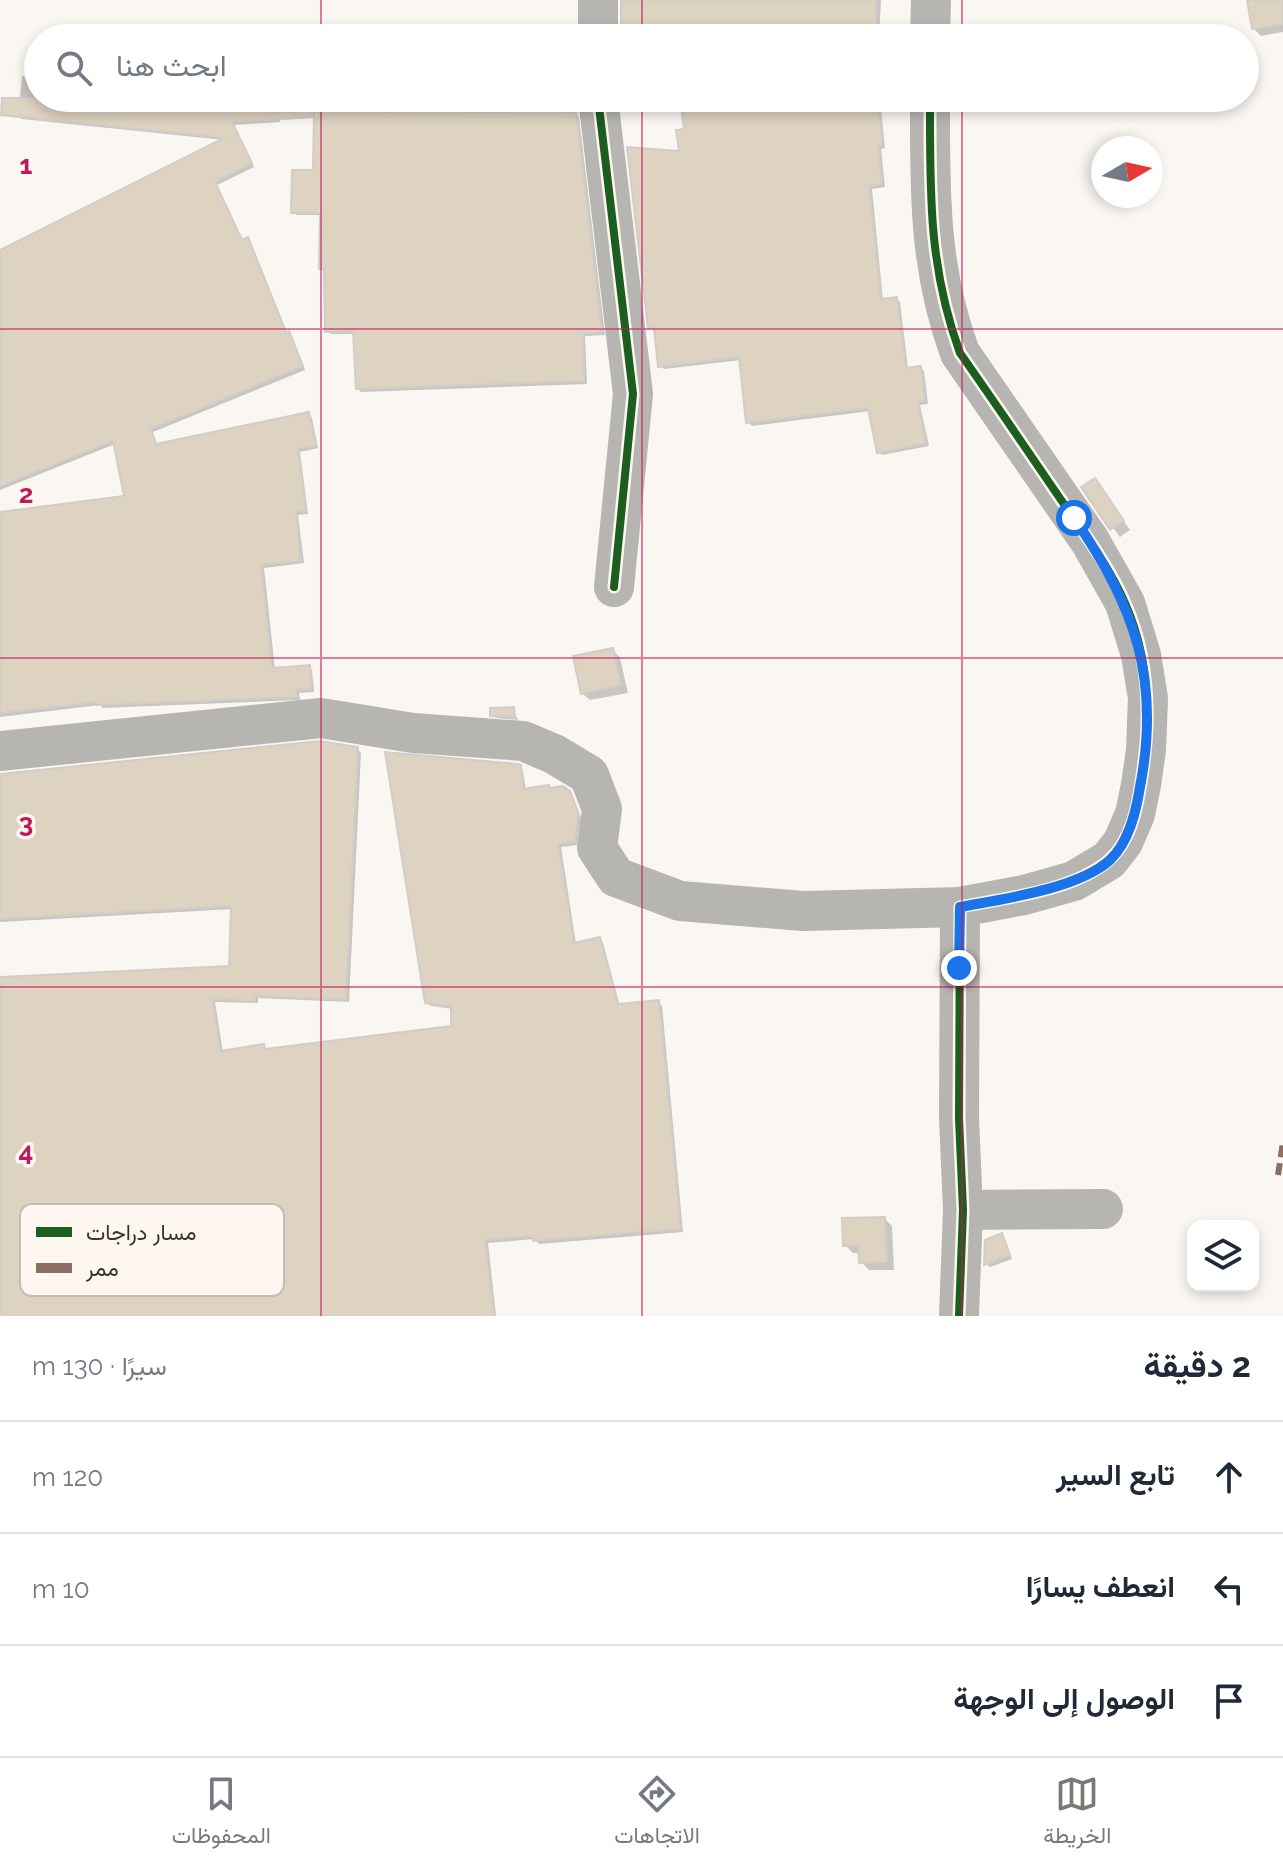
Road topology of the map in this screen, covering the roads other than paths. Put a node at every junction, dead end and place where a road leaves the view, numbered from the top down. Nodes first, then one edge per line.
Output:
1 (598, 0) edge
2 (931, 0) edge
3 (598, 24) edge
4 (930, 24) edge
5 (600, 112) edge
6 (930, 112) edge
7 (614, 587) dead end
8 (0, 751) edge
9 (960, 907) junction
10 (1103, 1209) dead end
11 (963, 1210) junction
12 (959, 1316) edge

1 - 3 street
2 - 4 street
5 - 7 street
6 - 9 street
8 - 9 street
9 - 11 street
10 - 11 street
11 - 12 street

